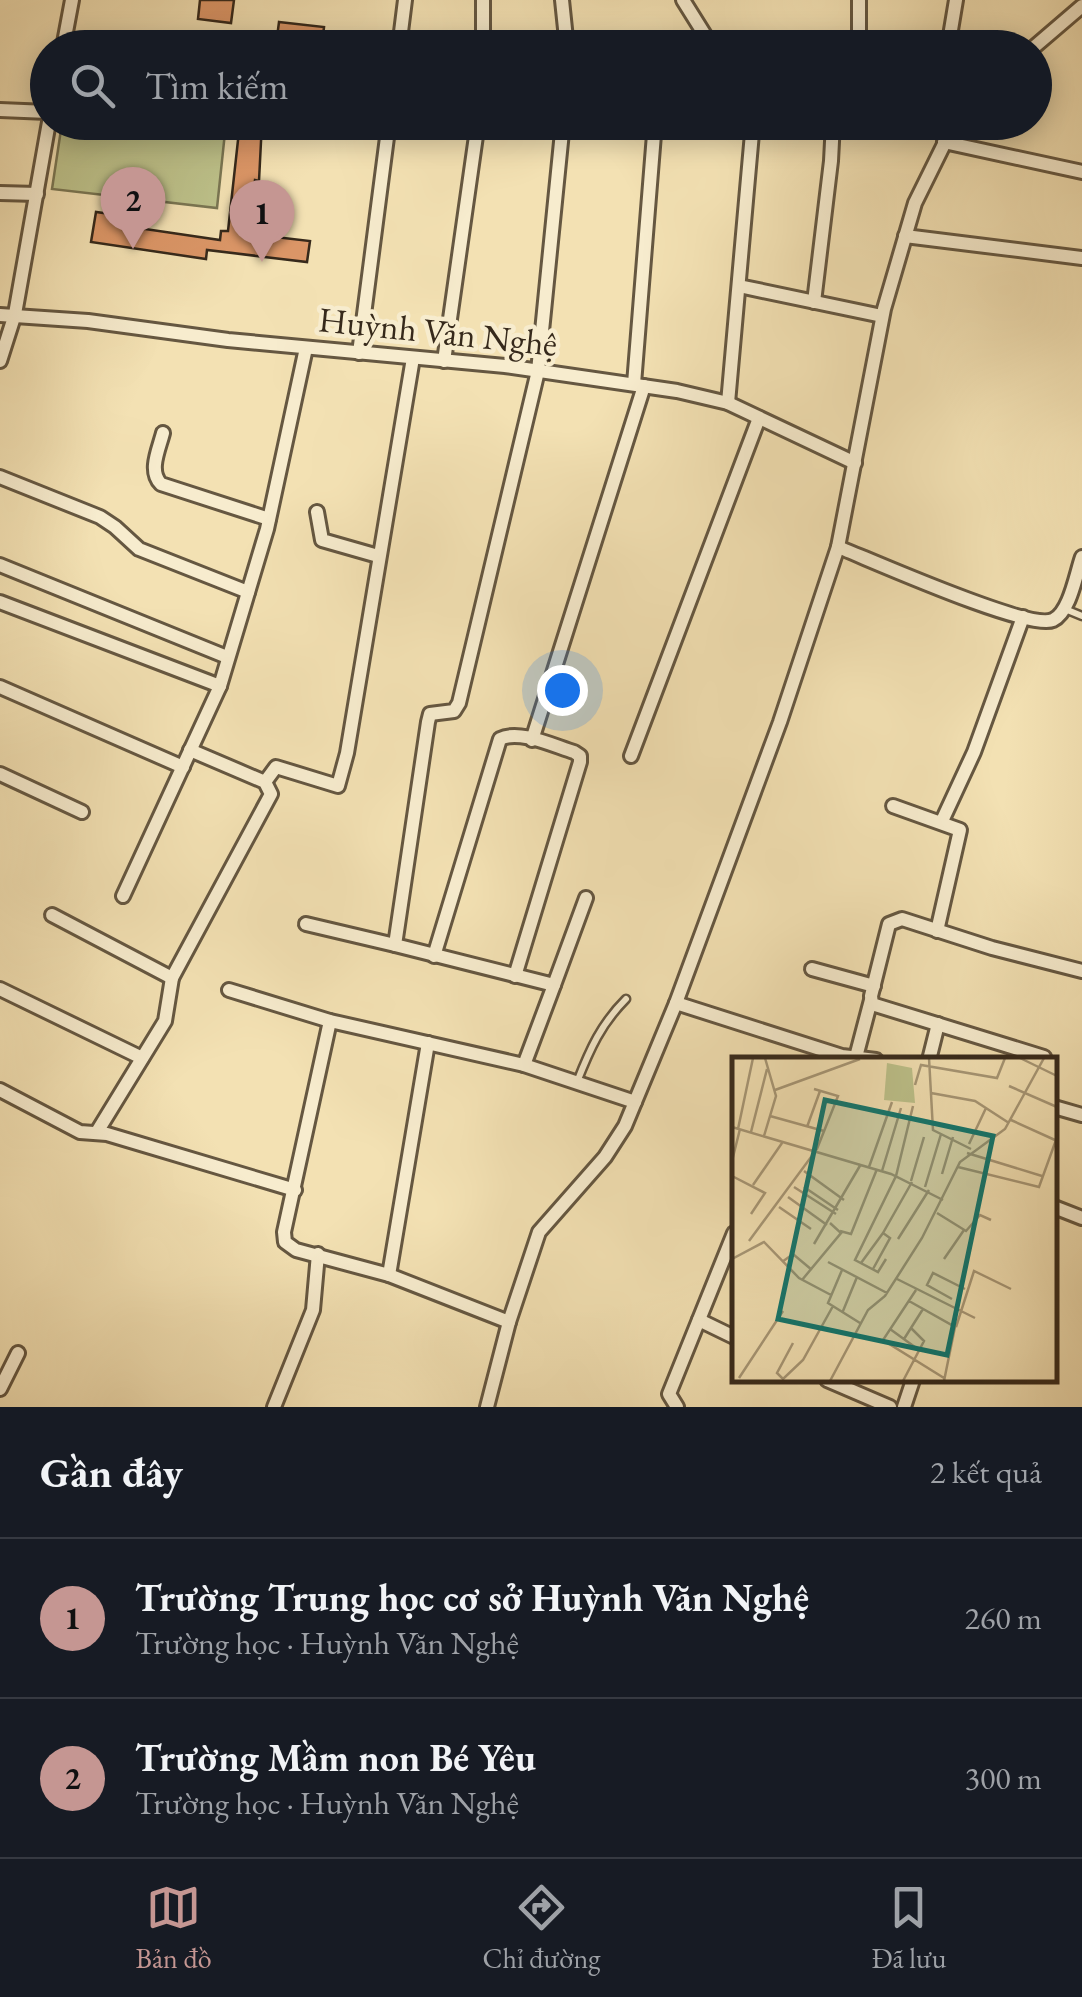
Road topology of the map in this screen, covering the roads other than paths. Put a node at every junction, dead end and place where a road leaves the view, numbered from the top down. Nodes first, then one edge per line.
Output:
1 (72, 0) edge
2 (405, 0) edge
3 (483, 0) edge
4 (562, 0) edge
5 (683, 0) edge
6 (860, 0) edge
7 (956, 0) edge
8 (1082, 6) edge
9 (66, 30) edge
10 (401, 30) edge
11 (483, 30) edge
12 (566, 30) edge
13 (702, 30) edge
14 (859, 30) edge
15 (951, 30) edge
16 (1052, 32) edge
17 (0, 110) edge
18 (30, 111) edge
19 (46, 140) edge
20 (387, 140) edge
21 (475, 140) edge
22 (562, 140) edge
23 (654, 140) edge
24 (751, 140) edge
25 (832, 140) edge
26 (944, 142) joint
27 (1082, 172) edge
28 (0, 194) edge
29 (37, 194) junction
30 (905, 236) junction
31 (1082, 258) edge
32 (739, 286) junction
33 (814, 302) junction
34 (15, 314) junction
35 (0, 315) edge
36 (882, 316) junction
37 (306, 348) junction
38 (360, 353) junction
39 (413, 358) junction
40 (0, 361) edge
41 (444, 361) junction
42 (538, 371) junction
43 (639, 385) junction
44 (728, 403) junction
45 (759, 418) junction
46 (163, 433) dead end
47 (855, 462) junction
48 (0, 477) edge
49 (317, 512) dead end
50 (269, 519) junction
51 (838, 548) junction
52 (378, 556) junction
53 (1082, 557) edge
54 (0, 565) edge
55 (248, 592) junction
56 (0, 602) edge
57 (1064, 609) junction
58 (1082, 616) edge
59 (1023, 617) junction
60 (228, 657) junction
61 (220, 686) junction
62 (0, 687) edge
63 (532, 740) junction
64 (190, 750) junction
65 (632, 756) dead end
66 (183, 766) junction
67 (0, 774) edge
68 (265, 782) junction
69 (893, 806) dead end
70 (82, 812) dead end
71 (942, 821) junction
72 (122, 896) dead end
73 (586, 898) dead end
74 (52, 916) dead end
75 (306, 924) dead end
76 (937, 931) junction
77 (395, 945) junction
78 (434, 956) junction
79 (812, 969) dead end
80 (1082, 971) edge
81 (515, 976) junction
82 (172, 978) junction
83 (554, 985) junction
84 (874, 986) junction
85 (0, 990) edge
86 (229, 990) dead end
87 (626, 999) dead end
88 (870, 1000) junction
89 (676, 1002) junction
90 (330, 1022) junction
91 (938, 1024) junction
92 (428, 1043) junction
93 (808, 1053) edge
94 (856, 1056) junction
95 (861, 1057) edge
96 (930, 1057) edge
97 (1044, 1057) edge
98 (142, 1058) junction
99 (524, 1064) junction
100 (576, 1083) junction
101 (0, 1090) edge
102 (635, 1102) junction
103 (1057, 1108) edge
104 (1082, 1115) edge
105 (97, 1132) junction
106 (294, 1190) junction
107 (1057, 1207) edge
108 (1082, 1218) edge
109 (732, 1238) edge
110 (318, 1254) junction
111 (389, 1275) junction
112 (699, 1320) junction
113 (509, 1322) junction
114 (732, 1336) edge
115 (18, 1353) dead end
116 (832, 1382) edge
117 (912, 1382) edge
118 (0, 1389) edge
119 (274, 1407) edge
120 (487, 1407) edge
121 (677, 1407) edge
122 (890, 1407) edge
123 (904, 1407) edge

1 - 9 street
2 - 10 street
3 - 11 street
4 - 12 street
5 - 13 street
6 - 14 street
7 - 15 street
8 - 16 street
17 - 18 street
19 - 29 street
20 - 38 street
21 - 41 street
22 - 42 street
23 - 43 street
24 - 32 street
25 - 33 street
26 - 27 street
26 - 30 street
28 - 29 street
29 - 34 street
30 - 31 street
30 - 36 street
32 - 33 street
32 - 44 street
33 - 36 street
34 - 35 street, Huỳnh Văn Nghệ
34 - 37 street, Huỳnh Văn Nghệ
34 - 40 street
36 - 47 street
37 - 38 street, Huỳnh Văn Nghệ
37 - 50 street
38 - 39 street, Huỳnh Văn Nghệ
39 - 41 street, Huỳnh Văn Nghệ
39 - 52 street
41 - 42 street, Huỳnh Văn Nghệ
42 - 43 street, Huỳnh Văn Nghệ
42 - 77 street
43 - 44 street, Huỳnh Văn Nghệ
43 - 63 street
44 - 45 street, Huỳnh Văn Nghệ
45 - 47 street, Huỳnh Văn Nghệ
45 - 65 street
46 - 50 street
47 - 51 street
48 - 55 street
49 - 52 street
50 - 55 street
51 - 59 street
51 - 89 street
52 - 68 street
53 - 57 street
54 - 60 street
55 - 60 street
56 - 61 street
57 - 58 lane
57 - 59 street
59 - 71 street
60 - 61 street
61 - 64 street
62 - 66 street
63 - 78 street
63 - 81 street
64 - 66 street
64 - 68 street
66 - 72 street
67 - 70 street
68 - 82 street
69 - 71 street
71 - 76 street
73 - 83 street
74 - 82 street
75 - 77 street
76 - 80 street
76 - 84 street
77 - 78 street
78 - 81 street
79 - 84 street
81 - 83 street
82 - 98 street
83 - 99 street
84 - 88 street
85 - 98 street
86 - 90 street
87 - 100 lane
88 - 91 street
88 - 94 street
89 - 93 street
89 - 102 street
90 - 92 street
90 - 106 street
91 - 96 street
91 - 97 street
92 - 99 street
92 - 111 street
93 - 94 street
94 - 95 street
98 - 105 street
99 - 100 street
100 - 102 street
101 - 105 street
102 - 113 street
103 - 104 street
105 - 106 street
106 - 110 street
107 - 108 street
109 - 112 street
110 - 111 street
110 - 119 street
111 - 113 street
112 - 114 street
112 - 121 street
113 - 120 street
115 - 118 street
116 - 122 street
117 - 123 street

